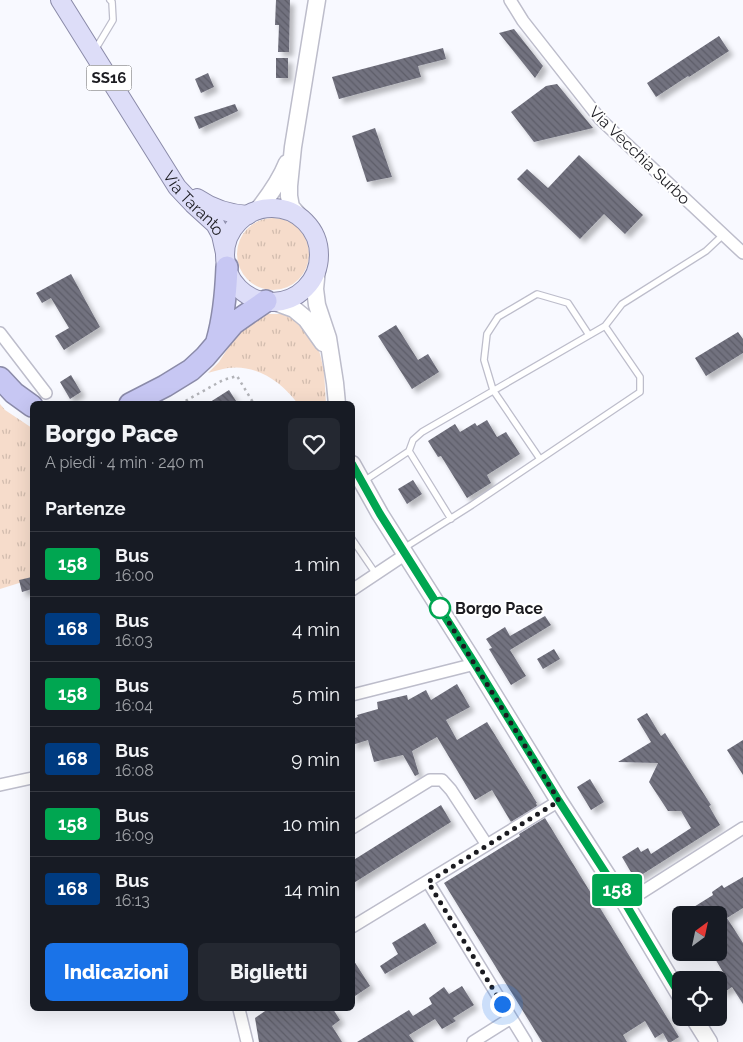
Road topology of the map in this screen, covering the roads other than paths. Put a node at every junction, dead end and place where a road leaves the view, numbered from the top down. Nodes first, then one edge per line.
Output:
1 (60, 0) edge
2 (110, 0) edge
3 (317, 0) edge
4 (510, 0) edge
5 (93, 53) junction
6 (293, 147) junction
7 (158, 155) junction
8 (252, 213) junction
9 (301, 218) junction
10 (723, 235) junction
11 (743, 253) edge
12 (226, 260) junction
13 (317, 268) junction
14 (270, 301) junction
15 (605, 326) junction
16 (0, 333) edge
17 (589, 335) junction
18 (216, 343) junction
19 (332, 360) junction
20 (0, 378) edge
21 (492, 390) junction
22 (40, 399) edge
23 (136, 401) edge
24 (337, 401) edge
25 (30, 403) edge
26 (409, 451) junction
27 (540, 459) junction
28 (355, 469) edge
29 (362, 482) junction
30 (451, 518) junction
31 (355, 543) edge
32 (404, 552) junction
33 (376, 574) junction
34 (355, 588) edge
35 (475, 664) junction
36 (355, 693) edge
37 (30, 778) edge
38 (0, 785) edge
39 (559, 801) junction
40 (355, 826) edge
41 (743, 828) edge
42 (486, 845) junction
43 (428, 882) junction
44 (625, 903) junction
45 (355, 925) edge
46 (672, 982) edge
47 (239, 1011) edge
48 (511, 1018) junction
49 (697, 1026) edge
50 (703, 1040) edge
51 (247, 1042) edge
52 (473, 1042) edge
53 (526, 1042) edge

1 - 5 main road, Via Taranto / SS16
2 - 5 lane
3 - 6 main road
4 - 10 street, Via Vecchia Surbo
5 - 7 main road, Via Taranto / SS16
6 - 8 main road
6 - 9 main road
7 - 8 main road, Via Taranto
7 - 12 main road, Via Taranto
8 - 9 main road, Via Taranto
8 - 12 main road, Via Taranto
9 - 13 main road, Via Taranto
10 - 11 street, Via Vecchia Surbo
10 - 15 lane
12 - 14 main road, Via Taranto
12 - 18 highway
13 - 14 main road
13 - 19 main road, Via Taranto
14 - 18 highway
14 - 19 main road, Via Taranto
15 - 17 lane
15 - 27 lane
16 - 22 street
17 - 21 lane
17 - 21 lane
18 - 23 highway
19 - 24 main road, Via Taranto
20 - 25 highway
21 - 26 lane
21 - 27 lane
26 - 29 lane
26 - 30 lane
27 - 30 lane
28 - 29 main road
29 - 32 main road
30 - 32 lane
31 - 33 lane
32 - 33 street
32 - 35 main road
33 - 34 street
35 - 36 street
35 - 39 main road
37 - 38 street
39 - 42 street
39 - 44 main road
40 - 42 street
41 - 44 street
42 - 43 street
43 - 45 street
43 - 48 street
44 - 46 main road
47 - 51 street
48 - 52 street
48 - 53 street
49 - 50 main road

